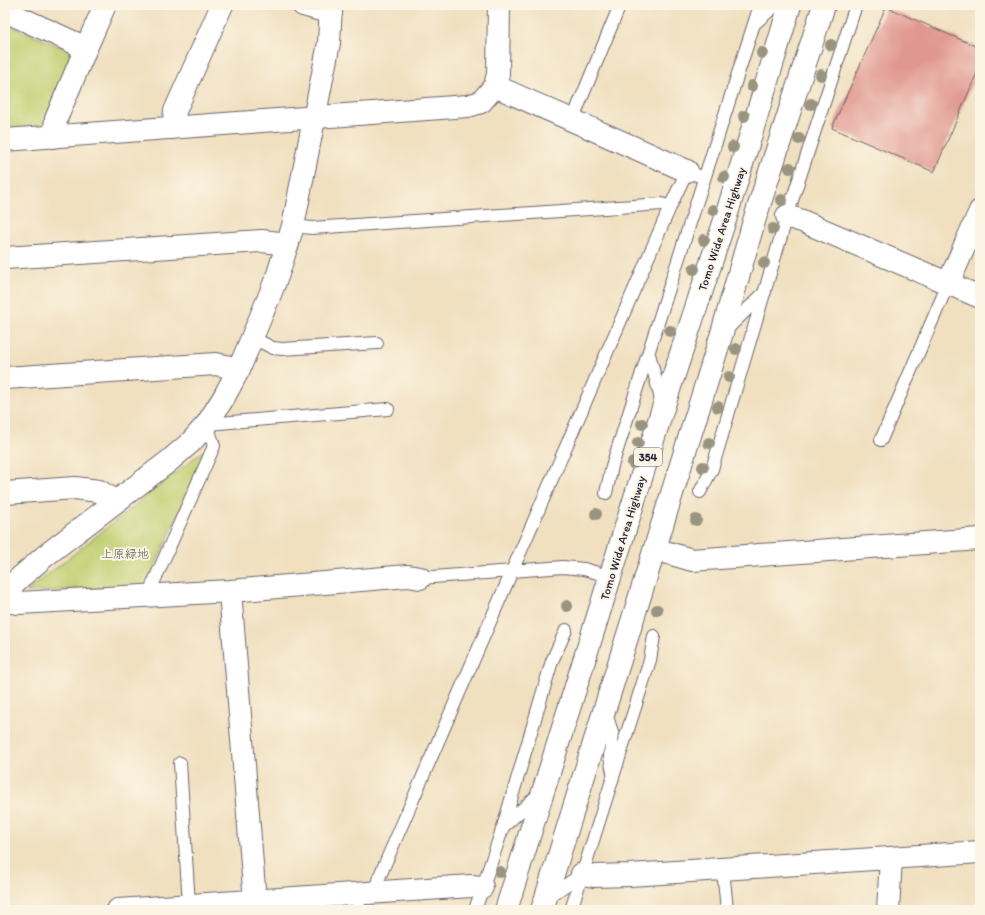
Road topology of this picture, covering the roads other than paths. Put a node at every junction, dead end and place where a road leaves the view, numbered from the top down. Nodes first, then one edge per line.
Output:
1 (105, 5) edge
2 (222, 5) edge
3 (303, 5) edge
4 (499, 5) edge
5 (620, 5) edge
6 (760, 5) edge
7 (776, 5) edge
8 (790, 5) edge
9 (824, 5) edge
10 (856, 5) edge
11 (331, 9) edge
12 (5, 11) edge
13 (754, 25) junction
14 (86, 48) junction
15 (494, 86) junction
16 (314, 117) junction
17 (572, 121) junction
18 (173, 128) junction
19 (54, 137) junction
20 (5, 140) edge
21 (696, 175) junction
22 (670, 207) junction
23 (980, 211) edge
24 (787, 216) junction
25 (290, 235) junction
26 (5, 258) edge
27 (948, 284) junction
28 (765, 292) junction
29 (980, 297) edge
30 (722, 333) junction
31 (252, 338) junction
32 (377, 343) dead end
33 (649, 354) junction
34 (239, 369) junction
35 (5, 378) edge
36 (663, 408) junction
37 (388, 409) dead end
38 (207, 424) junction
39 (881, 440) dead end
40 (700, 492) dead end
41 (5, 493) edge
42 (606, 493) dead end
43 (116, 501) junction
44 (980, 539) edge
45 (655, 549) junction
46 (512, 571) junction
47 (611, 577) junction
48 (420, 578) joint
49 (230, 591) junction
50 (5, 593) edge
51 (150, 595) junction
52 (5, 601) edge
53 (566, 630) dead end
54 (654, 636) dead end
55 (605, 710) junction
56 (180, 763) dead end
57 (614, 775) junction
58 (542, 791) junction
59 (503, 827) junction
60 (980, 852) edge
61 (891, 858) junction
62 (723, 869) junction
63 (582, 874) junction
64 (482, 888) junction
65 (364, 899) edge
66 (254, 901) junction
67 (189, 905) junction
68 (544, 905) edge
69 (118, 910) edge
70 (475, 910) edge
71 (506, 910) edge
72 (571, 910) edge
73 (726, 910) edge
74 (888, 910) edge

1 - 14 main road
2 - 18 main road
3 - 11 main road
4 - 15 main road
5 - 17 lane
6 - 13 lane
7 - 13 lane
8 - 36 main road, Tomo Wide Area Highway / 354
9 - 30 main road
10 - 24 lane
11 - 16 main road
12 - 14 main road
13 - 21 lane
14 - 19 main road
15 - 16 main road
15 - 17 main road
16 - 18 main road
16 - 25 main road
17 - 21 main road
18 - 19 main road
19 - 20 main road
21 - 22 lane
21 - 33 lane
22 - 25 lane
22 - 46 lane
23 - 27 main road
24 - 27 main road
24 - 28 lane
25 - 26 main road
25 - 31 main road
27 - 29 main road
27 - 39 lane
28 - 30 lane
28 - 40 lane
30 - 45 main road
31 - 32 lane
31 - 34 main road
33 - 36 lane
33 - 42 lane
34 - 35 main road
34 - 38 main road
36 - 47 main road, Tomo Wide Area Highway / 354
37 - 38 lane
38 - 43 main road
38 - 51 lane
41 - 43 main road
43 - 50 main road
44 - 45 main road
45 - 55 main road
46 - 47 lane
46 - 48 lane
46 - 65 lane
47 - 58 main road, Tomo Wide Area Highway / 354
48 - 49 main road
49 - 51 main road
49 - 66 main road
51 - 52 main road
53 - 59 lane
54 - 57 lane
55 - 57 lane
55 - 68 main road
56 - 67 lane
57 - 63 lane
58 - 59 lane
58 - 71 main road, Tomo Wide Area Highway / 354
59 - 64 lane
60 - 61 main road
61 - 62 main road
61 - 74 main road
62 - 63 main road
62 - 73 lane
63 - 68 lane
63 - 72 lane
64 - 65 main road
64 - 70 lane
65 - 66 main road
66 - 67 main road
67 - 69 main road

